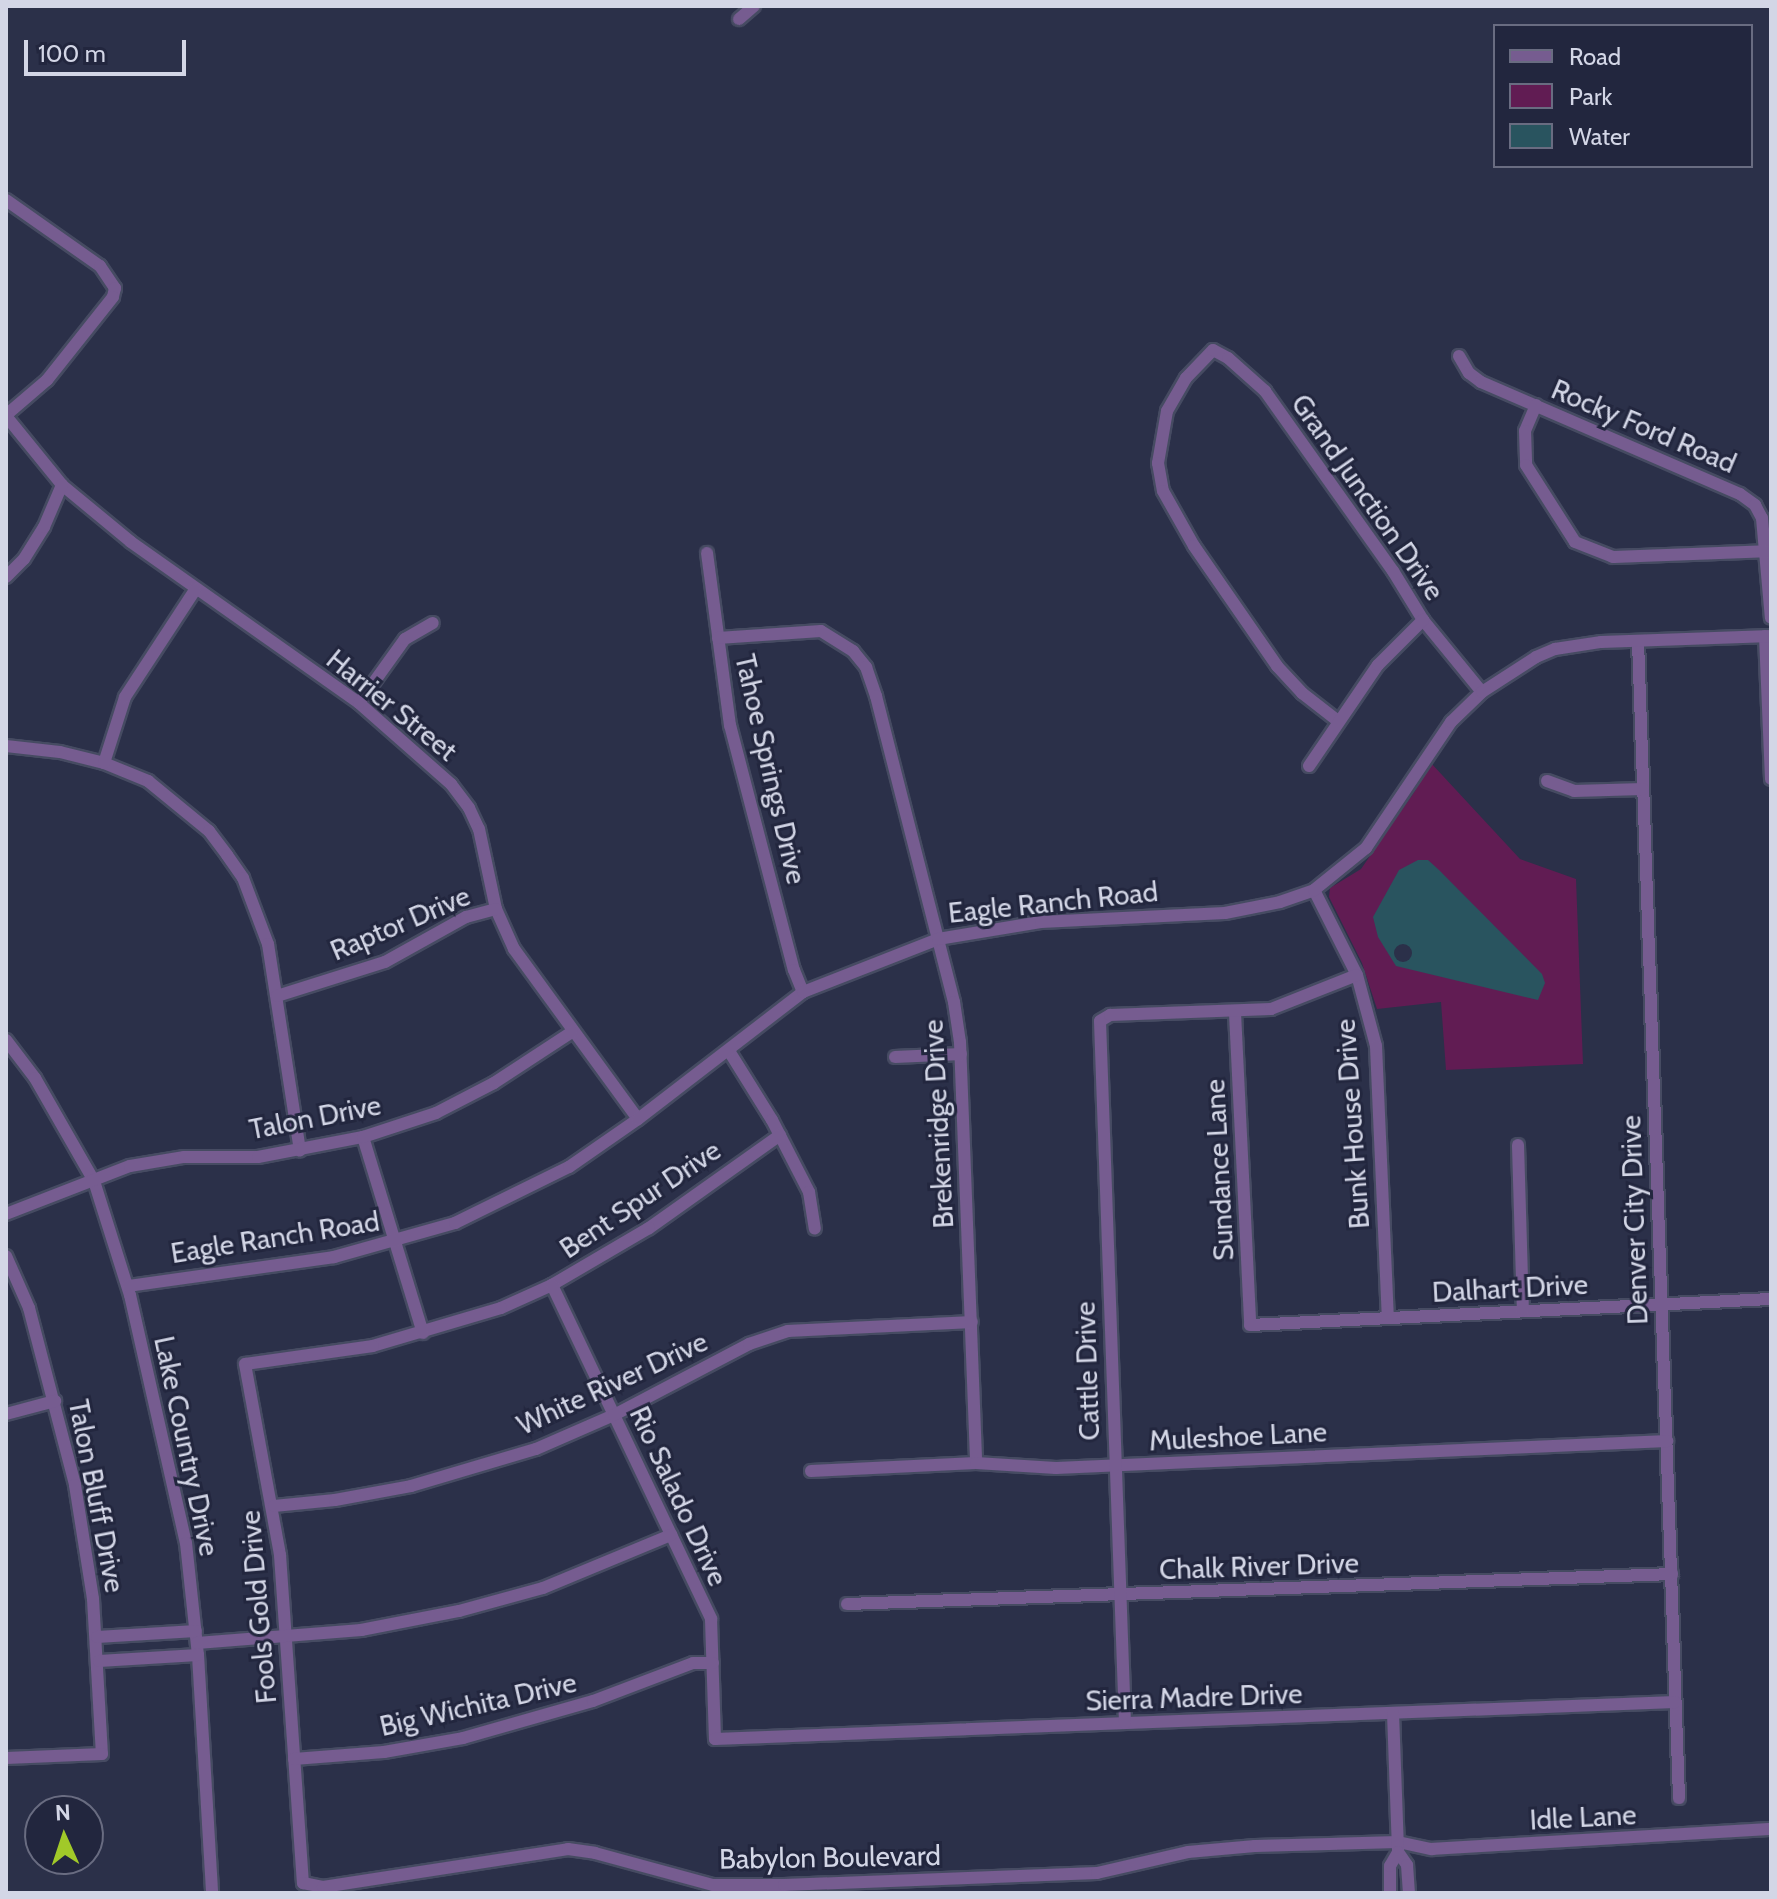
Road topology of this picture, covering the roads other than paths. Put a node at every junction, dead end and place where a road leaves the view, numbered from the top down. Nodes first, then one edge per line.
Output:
1 (754, 6) edge
2 (739, 19) dead end
3 (6, 200) edge
4 (1459, 356) dead end
5 (1536, 405) junction
6 (6, 415) edge
7 (62, 485) junction
8 (1766, 551) junction
9 (707, 553) dead end
10 (6, 577) edge
11 (195, 590) junction
12 (1771, 618) edge
13 (1423, 620) junction
14 (433, 623) dead end
15 (1768, 636) edge
16 (718, 638) junction
17 (1638, 641) junction
18 (1482, 692) junction
19 (359, 703) junction
20 (1338, 721) junction
21 (6, 746) edge
22 (104, 763) junction
23 (1309, 766) dead end
24 (1771, 779) edge
25 (1547, 781) dead end
26 (1643, 789) junction
27 (1314, 890) junction
28 (496, 909) junction
29 (938, 939) junction
30 (1357, 975) junction
31 (803, 992) junction
32 (277, 996) junction
33 (1235, 1013) junction
34 (572, 1032) junction
35 (6, 1040) edge
36 (729, 1051) junction
37 (961, 1054) junction
38 (895, 1057) dead end
39 (638, 1119) junction
40 (780, 1135) junction
41 (363, 1137) junction
42 (1518, 1145) dead end
43 (300, 1151) junction
44 (94, 1181) junction
45 (6, 1214) edge
46 (815, 1229) dead end
47 (395, 1242) junction
48 (6, 1256) edge
49 (552, 1285) junction
50 (128, 1286) junction
51 (1771, 1299) edge
52 (1661, 1305) junction
53 (1523, 1311) junction
54 (1388, 1318) junction
55 (972, 1322) junction
56 (1250, 1325) joint
57 (423, 1333) junction
58 (245, 1364) joint
59 (55, 1401) junction
60 (6, 1414) edge
61 (614, 1415) junction
62 (1667, 1441) junction
63 (976, 1463) junction
64 (1114, 1465) junction
65 (811, 1471) dead end
66 (274, 1506) junction
67 (671, 1535) junction
68 (1672, 1574) junction
69 (1119, 1595) junction
70 (847, 1604) dead end
71 (97, 1637) junction
72 (288, 1637) junction
73 (197, 1643) junction
74 (99, 1661) junction
75 (713, 1663) junction
76 (1675, 1702) junction
77 (1393, 1713) junction
78 (1125, 1723) junction
79 (715, 1739) joint
80 (6, 1758) edge
81 (294, 1759) junction
82 (1679, 1798) dead end
83 (1771, 1829) edge
84 (1398, 1847) junction
85 (299, 1849) joint
86 (212, 1893) edge
87 (1390, 1893) edge
88 (1409, 1893) edge

1 - 2 street
3 - 6 street
4 - 5 street, Rocky Ford Road
5 - 8 street, Rocky Ford Road
5 - 8 street
6 - 7 street, Harrier Street
7 - 10 street
7 - 11 street, Harrier Street
8 - 12 street, Rocky Ford Road
9 - 16 street, Tahoe Springs Drive
11 - 19 street, Harrier Street
11 - 22 street
13 - 18 street, Grand Junction Drive
13 - 20 street
13 - 20 street, Grand Junction Drive
14 - 19 street
15 - 17 street, Eagle Ranch Road
15 - 24 street
16 - 29 street, Brekenridge Drive
16 - 31 street, Tahoe Springs Drive
17 - 18 street, Eagle Ranch Road
17 - 26 street, Denver City Drive
18 - 27 street, Eagle Ranch Road
19 - 28 street, Harrier Street
20 - 23 street
21 - 22 street
22 - 32 street
25 - 26 street
26 - 52 street, Denver City Drive
27 - 29 street, Eagle Ranch Road
27 - 30 street, Bunk House Drive
28 - 32 street, Raptor Drive
28 - 34 street, Harrier Street
29 - 31 street, Eagle Ranch Road
29 - 37 street, Brekenridge Drive
30 - 33 street
30 - 54 street, Bunk House Drive
31 - 36 street, Eagle Ranch Road
32 - 43 street
33 - 56 street, Sundance Lane
33 - 64 street, Cattle Drive
34 - 39 street, Harrier Street
34 - 41 street, Talon Drive
35 - 44 street, Lake Country Drive
36 - 39 street, Eagle Ranch Road
36 - 40 street
37 - 38 street
37 - 55 street, Brekenridge Drive
39 - 47 street, Eagle Ranch Road
40 - 46 street
40 - 49 street, Bent Spur Drive
41 - 43 street, Talon Drive
41 - 47 street
42 - 53 street
43 - 44 street, Talon Drive
44 - 45 street, Talon Drive
44 - 50 street, Lake Country Drive
47 - 50 street, Eagle Ranch Road
47 - 57 street
48 - 59 street, Talon Bluff Drive
49 - 57 street, Bent Spur Drive
49 - 61 street, Rio Salado Drive
50 - 73 street, Lake Country Drive
51 - 52 street, Dalhart Drive
52 - 53 street, Dalhart Drive
52 - 62 street, Denver City Drive
53 - 54 street, Dalhart Drive
54 - 56 street, Dalhart Drive
55 - 61 street, White River Drive
55 - 63 street, Brekenridge Drive
57 - 58 street, Bent Spur Drive
58 - 66 street, Fools Gold Drive
59 - 60 street
59 - 71 street, Talon Bluff Drive
61 - 66 street, White River Drive
61 - 67 street, Rio Salado Drive
62 - 64 street, Muleshoe Lane
62 - 68 street, Denver City Drive
63 - 64 street, Muleshoe Lane
63 - 65 street, Muleshoe Lane
64 - 69 street, Cattle Drive
66 - 72 street, Fools Gold Drive
67 - 72 street
67 - 75 street, Rio Salado Drive
68 - 69 street, Chalk River Drive
68 - 76 street, Denver City Drive
69 - 70 street, Chalk River Drive
69 - 78 street, Cattle Drive
71 - 73 street
71 - 74 street, Talon Bluff Drive
72 - 73 street
72 - 81 street, Fools Gold Drive
73 - 74 street
73 - 86 street, Lake Country Drive
74 - 80 street, Talon Bluff Drive
75 - 79 street, Rio Salado Drive
75 - 81 street, Big Wichita Drive
76 - 77 street, Sierra Madre Drive
76 - 82 street, Denver City Drive
77 - 78 street, Sierra Madre Drive
77 - 84 street
78 - 79 street, Sierra Madre Drive
81 - 85 street, Fools Gold Drive
83 - 84 street, Idle Lane
84 - 85 street, Babylon Boulevard
84 - 87 street
84 - 88 street

